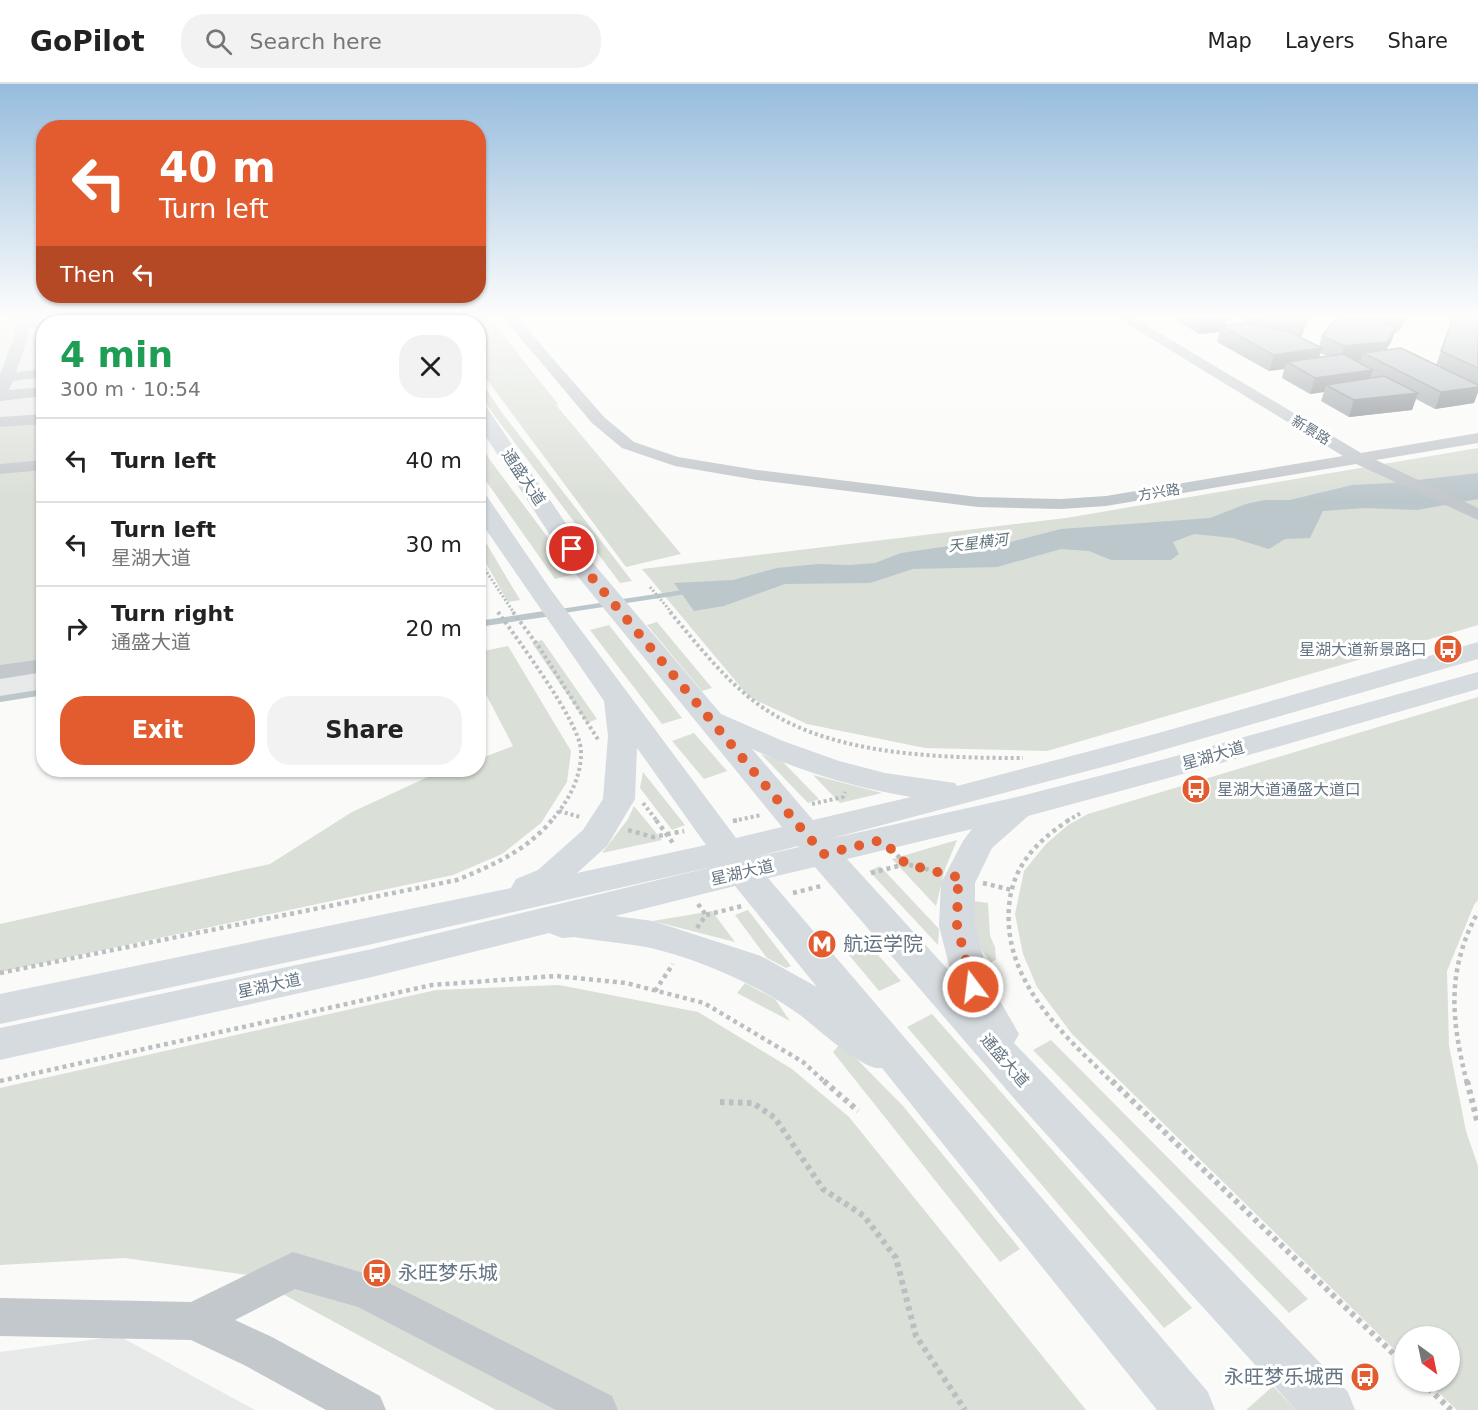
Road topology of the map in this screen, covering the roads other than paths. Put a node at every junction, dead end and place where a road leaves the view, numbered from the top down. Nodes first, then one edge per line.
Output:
1 (7, 377) edge
2 (561, 377) edge
3 (1223, 377) edge
4 (36, 392) edge
5 (0, 396) edge
6 (36, 420) edge
7 (486, 421) edge
8 (0, 422) edge
9 (1478, 438) edge
10 (1360, 459) junction
11 (36, 466) edge
12 (0, 469) edge
13 (486, 512) edge
14 (1478, 515) edge
15 (1478, 650) edge
16 (36, 666) edge
17 (0, 672) edge
18 (1478, 680) edge
19 (618, 699) junction
20 (707, 716) junction
21 (974, 792) junction
22 (1021, 807) junction
23 (873, 829) junction
24 (814, 843) junction
25 (736, 862) junction
26 (495, 918) junction
27 (0, 1009) edge
28 (0, 1044) edge
29 (1032, 1091) junction
30 (955, 1128) junction
31 (0, 1317) edge
32 (193, 1321) junction
33 (366, 1410) edge
34 (598, 1410) edge
35 (1190, 1410) edge
36 (1330, 1410) edge

1 - 5 street
2 - 10 street, 方兴路
3 - 10 street, 新景路
4 - 5 street
6 - 8 street
7 - 20 main road, 通盛大道
9 - 10 street, 方兴路
10 - 14 street, 新景路
11 - 12 street
13 - 19 main road
15 - 21 main road, 星湖大道
16 - 17 street
18 - 22 main road, 星湖大道
19 - 25 main road
19 - 26 main road
20 - 21 main road
20 - 24 main road, 通盛大道
21 - 23 main road, 星湖大道
22 - 23 main road, 星湖大道
22 - 29 main road
23 - 24 main road, 星湖大道
24 - 25 main road, 星湖大道
24 - 29 main road, 通盛大道
25 - 26 main road, 星湖大道
25 - 30 main road
26 - 27 main road, 星湖大道
26 - 28 main road, 星湖大道
26 - 30 main road
29 - 36 main road, 通盛大道
30 - 35 main road
31 - 32 street
32 - 33 street
32 - 34 street

